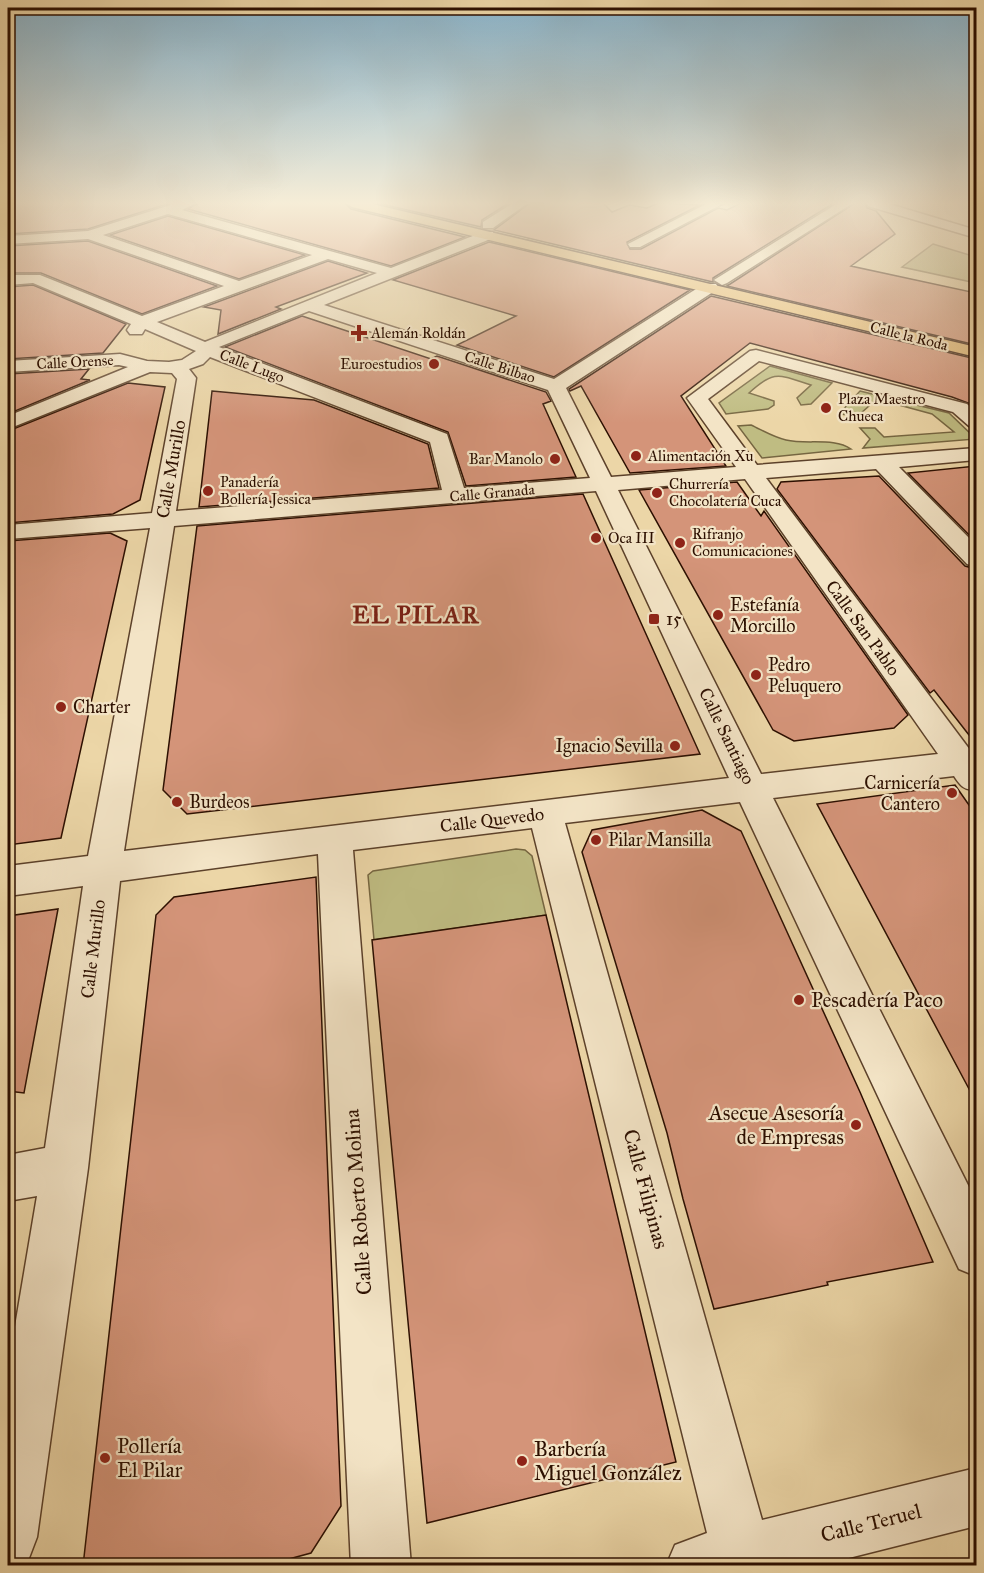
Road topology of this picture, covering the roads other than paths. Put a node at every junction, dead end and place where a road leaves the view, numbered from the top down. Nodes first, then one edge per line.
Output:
1 (211, 276) edge
2 (266, 276) edge
3 (379, 276) edge
4 (688, 276) edge
5 (727, 276) edge
6 (8, 280) edge
7 (716, 283) junction
8 (239, 286) junction
9 (308, 305) junction
10 (141, 321) junction
11 (976, 340) edge
12 (976, 352) edge
13 (120, 359) junction
14 (178, 360) junction
15 (8, 366) edge
16 (556, 386) junction
17 (976, 422) edge
18 (8, 423) edge
19 (976, 454) edge
20 (882, 462) junction
21 (749, 472) junction
22 (604, 484) junction
23 (455, 496) junction
24 (162, 520) junction
25 (8, 532) edge
26 (976, 559) edge
27 (971, 769) edge
28 (751, 787) junction
29 (545, 813) junction
30 (335, 838) junction
31 (104, 868) junction
32 (8, 881) edge
33 (65, 1168) junction
34 (8, 1178) edge
35 (976, 1252) edge
36 (976, 1497) edge
37 (8, 1537) edge
38 (728, 1562) edge
39 (381, 1566) edge

1 - 8 street
2 - 8 street
3 - 9 street
4 - 7 main road, Calle la Roda
5 - 7 street
6 - 10 street, Calle Lugo
7 - 11 main road, Calle la Roda
7 - 12 main road, Calle la Roda
7 - 16 street
8 - 10 street
9 - 14 street
9 - 16 street, Calle Bilbao
10 - 13 street
10 - 14 street, Calle Lugo
13 - 14 street, Calle Orense
13 - 15 street, Calle Orense
14 - 18 street
14 - 23 street, Calle Lugo
14 - 24 street, Calle Murillo
16 - 22 street, Calle Santiago
17 - 21 street
19 - 20 street, Calle Granada
20 - 21 street, Calle Granada
20 - 26 street
21 - 22 street, Calle Granada
21 - 27 street, Calle San Pablo
22 - 23 street, Calle Granada
22 - 28 street, Calle Santiago
23 - 24 street, Calle Granada
24 - 25 street, Calle Granada
24 - 31 street, Calle Murillo
27 - 28 street, Calle Quevedo
28 - 29 street, Calle Quevedo
28 - 35 street, Calle Santiago
29 - 30 street, Calle Quevedo
29 - 38 street, Calle Filipinas
30 - 31 street, Calle Quevedo
30 - 39 street, Calle Roberto Molina
31 - 32 street, Calle Quevedo
31 - 33 street, Calle Murillo
33 - 34 street
33 - 37 street, Calle Murillo
36 - 38 street, Calle Teruel

